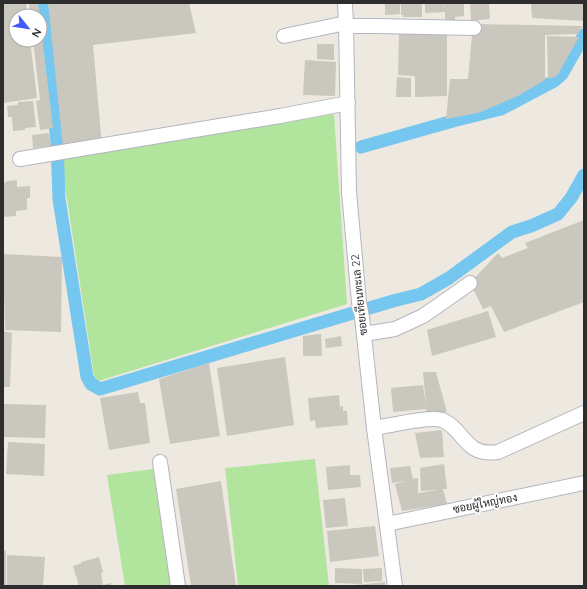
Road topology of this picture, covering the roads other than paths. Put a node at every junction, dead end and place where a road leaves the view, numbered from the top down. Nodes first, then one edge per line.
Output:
1 (345, 3) edge
2 (346, 24) junction
3 (474, 28) dead end
4 (284, 36) dead end
5 (348, 103) junction
6 (20, 160) dead end
7 (470, 283) dead end
8 (364, 334) junction
9 (584, 413) edge
10 (374, 428) junction
11 (160, 462) dead end
12 (584, 484) edge
13 (387, 524) junction
14 (178, 586) edge
15 (395, 586) edge

1 - 2 street, ซอยเทียนทะเล 22
2 - 3 street
2 - 4 street
2 - 5 street, ซอยเทียนทะเล 22
5 - 6 street
5 - 8 street, ซอยเทียนทะเล 22
7 - 8 street
8 - 10 street, ซอยเทียนทะเล 22
9 - 10 street
10 - 13 street, ซอยเทียนทะเล 22
11 - 14 street
12 - 13 street, ซอยผู้ใหญ่ทอง
13 - 15 street, ซอยเทียนทะเล 22

